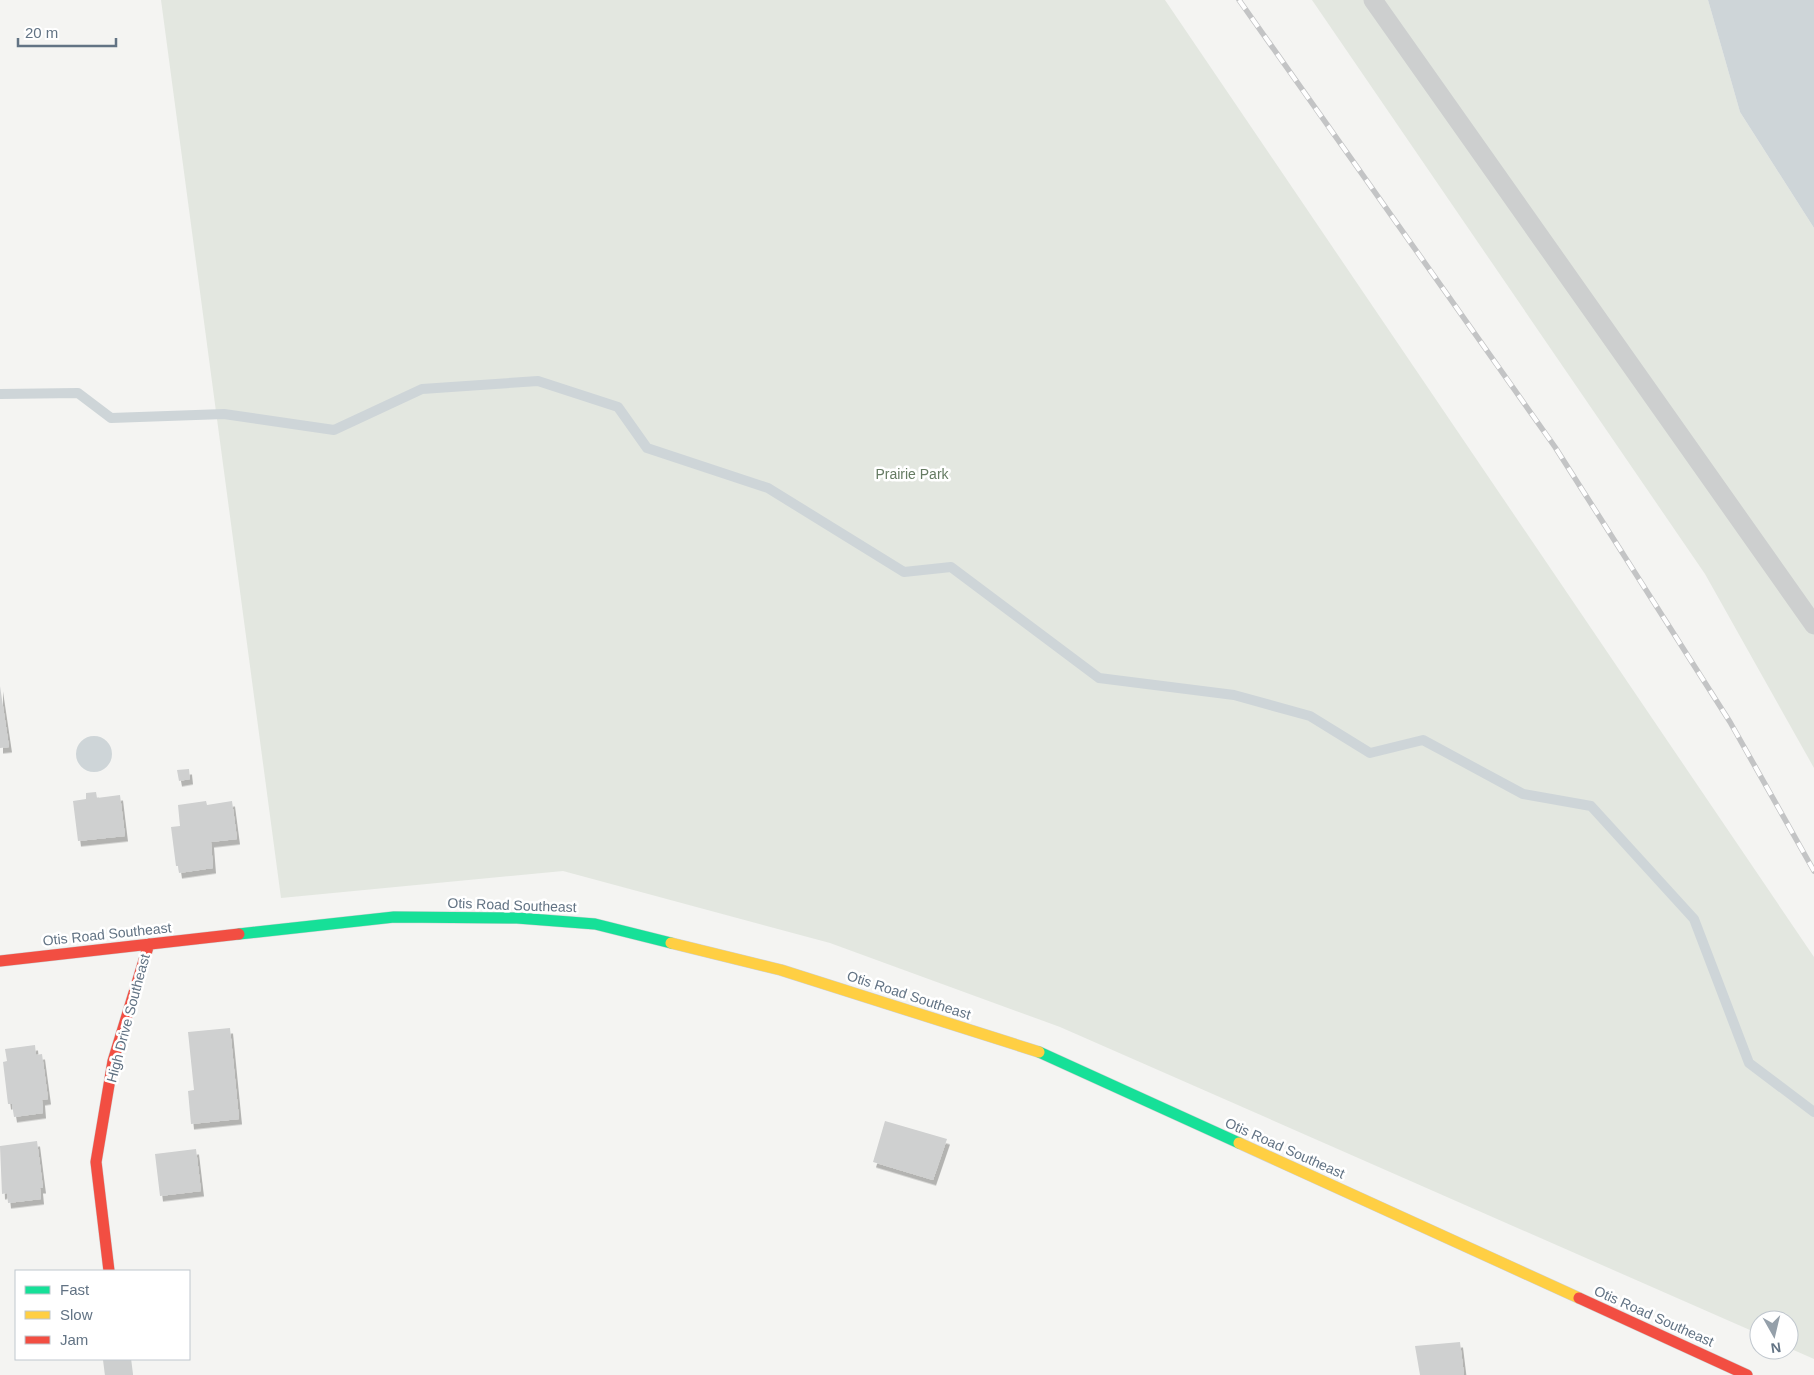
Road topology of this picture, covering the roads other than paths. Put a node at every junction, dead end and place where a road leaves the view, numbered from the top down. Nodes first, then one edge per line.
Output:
1 (1373, 0) edge
2 (1814, 625) edge
3 (149, 944) junction
4 (0, 961) edge
5 (109, 1270) edge
6 (117, 1360) edge
7 (119, 1375) edge
8 (1747, 1375) edge

1 - 2 lane
3 - 4 street, Otis Road Southeast
3 - 5 street, High Drive Southeast
3 - 8 street, Otis Road Southeast
6 - 7 street

